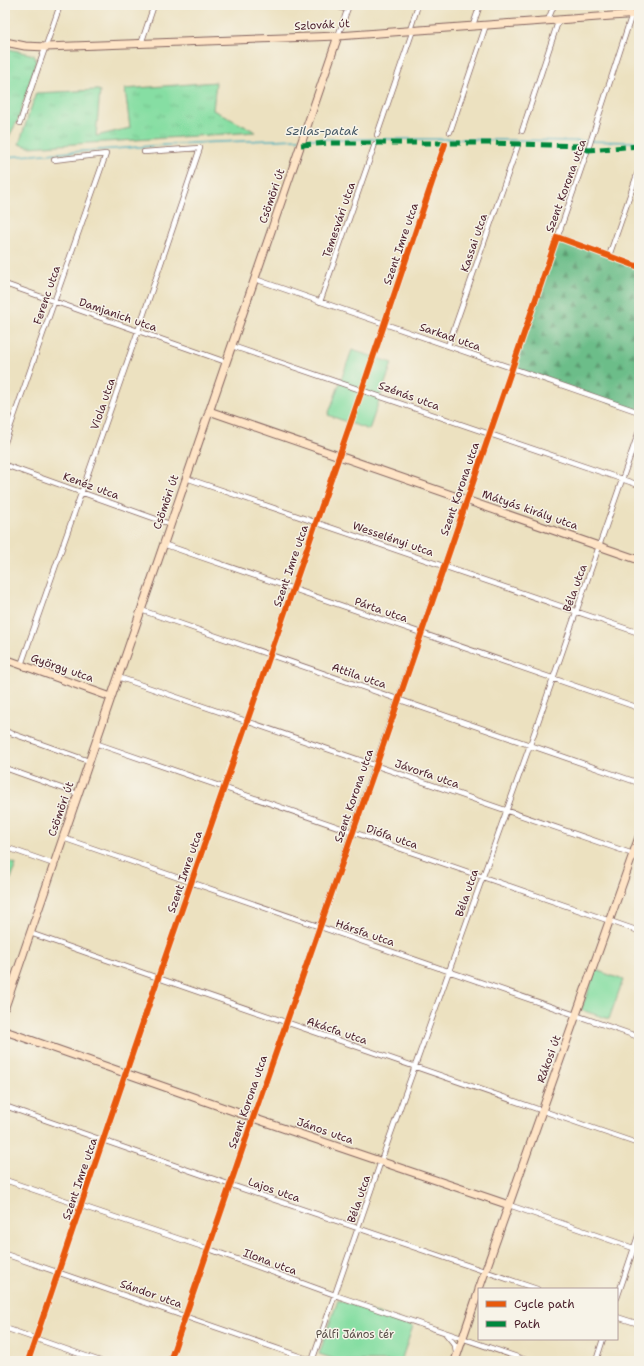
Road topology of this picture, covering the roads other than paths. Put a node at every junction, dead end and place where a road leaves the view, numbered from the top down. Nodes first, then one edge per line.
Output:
1 (60, 5) edge
2 (154, 5) edge
3 (334, 5) edge
4 (418, 5) edge
5 (480, 5) edge
6 (554, 5) edge
7 (631, 5) edge
8 (348, 7) edge
9 (632, 14) edge
10 (559, 19) junction
11 (548, 20) junction
12 (486, 25) junction
13 (473, 26) junction
14 (411, 30) junction
15 (338, 36) junction
16 (5, 42) edge
17 (141, 44) junction
18 (46, 47) junction
19 (20, 122) dead end
20 (522, 131) dead end
21 (450, 132) dead end
22 (377, 135) dead end
23 (375, 144) dead end
24 (445, 144) dead end
25 (518, 145) dead end
26 (144, 152) dead end
27 (54, 160) dead end
28 (639, 169) edge
29 (557, 237) junction
30 (610, 256) junction
31 (639, 267) edge
32 (255, 279) junction
33 (5, 284) edge
34 (54, 302) junction
35 (320, 302) junction
36 (384, 324) junction
37 (138, 331) junction
38 (232, 346) junction
39 (448, 346) junction
40 (226, 362) junction
41 (512, 368) junction
42 (362, 390) junction
43 (209, 411) junction
44 (639, 412) edge
45 (639, 431) edge
46 (489, 434) junction
47 (5, 442) edge
48 (339, 456) junction
49 (5, 465) edge
50 (186, 478) junction
51 (622, 479) junction
52 (639, 485) edge
53 (82, 492) junction
54 (466, 500) junction
55 (316, 522) junction
56 (170, 524) junction
57 (163, 544) junction
58 (599, 546) junction
59 (639, 560) edge
60 (444, 566) junction
61 (294, 589) junction
62 (141, 610) junction
63 (576, 612) junction
64 (421, 633) junction
65 (639, 633) edge
66 (271, 655) junction
67 (5, 659) edge
68 (21, 665) junction
69 (118, 677) junction
70 (553, 679) junction
71 (111, 697) junction
72 (399, 699) junction
73 (639, 708) edge
74 (247, 722) junction
75 (5, 731) edge
76 (94, 743) junction
77 (530, 745) junction
78 (89, 761) junction
79 (376, 766) junction
80 (5, 768) edge
81 (639, 782) edge
82 (224, 788) junction
83 (78, 794) junction
84 (507, 811) junction
85 (352, 832) junction
86 (639, 837) edge
87 (63, 838) junction
88 (5, 847) edge
89 (636, 855) edge
90 (54, 864) junction
91 (482, 877) junction
92 (192, 883) junction
93 (609, 920) junction
94 (319, 927) junction
95 (639, 931) edge
96 (30, 933) junction
97 (449, 972) junction
98 (158, 978) junction
99 (5, 1007) edge
100 (576, 1016) junction
101 (287, 1023) junction
102 (5, 1030) edge
103 (639, 1037) edge
104 (415, 1067) junction
105 (127, 1073) junction
106 (5, 1106) edge
107 (542, 1110) junction
108 (253, 1118) junction
109 (104, 1140) junction
110 (639, 1144) edge
111 (381, 1161) junction
112 (5, 1180) edge
113 (231, 1185) junction
114 (509, 1205) junction
115 (81, 1206) junction
116 (358, 1228) junction
117 (639, 1233) edge
118 (634, 1248) junction
119 (209, 1249) junction
120 (639, 1250) edge
121 (5, 1254) edge
122 (485, 1271) junction
123 (58, 1272) junction
124 (480, 1288) edge
125 (534, 1288) edge
126 (478, 1293) edge
127 (335, 1295) junction
128 (618, 1295) edge
129 (186, 1316) junction
130 (618, 1317) edge
131 (639, 1324) edge
132 (5, 1328) edge
133 (443, 1331) junction
134 (462, 1338) junction
135 (35, 1339) junction
136 (604, 1340) edge
137 (455, 1359) edge
138 (28, 1361) edge
139 (100, 1361) edge
140 (170, 1361) edge
141 (312, 1361) edge
142 (529, 1361) edge
143 (596, 1361) edge

1 - 18 street
2 - 17 street
3 - 8 street
4 - 14 street
5 - 13 street
6 - 11 street
7 - 9 street, Szent Korona utca
8 - 15 street, Csömöri út
9 - 10 main road, Szlovák út
9 - 29 street, Szent Korona utca
10 - 11 main road, Szlovák út
10 - 20 street
11 - 12 main road, Szlovák út
12 - 13 main road, Szlovák út
12 - 21 street
13 - 14 main road, Szlovák út
14 - 15 main road, Szlovák út
14 - 22 street
15 - 17 main road, Szlovák út
15 - 32 main road, Csömöri út
16 - 18 main road, Szlovák út
17 - 18 main road, Szlovák út
18 - 19 street
23 - 35 street, Temesvári utca
24 - 36 street, Szent Imre utca
25 - 39 street, Kassai utca
26 - 37 street, Viola utca
27 - 34 street, Ferenc utca
28 - 30 street
29 - 30 street
29 - 41 street, Szent Korona utca
30 - 31 street
32 - 35 street, Sarkad utca
32 - 38 main road, Csömöri út
33 - 34 street, Damjanich utca
34 - 37 street, Damjanich utca
34 - 47 street, Ferenc utca
35 - 36 street, Sarkad utca
36 - 39 street, Sarkad utca
36 - 42 street, Szent Imre utca
37 - 40 street, Damjanich utca
37 - 53 street, Viola utca
38 - 40 main road, Csömöri út
38 - 42 street, Szénás utca
39 - 41 street, Sarkad utca
40 - 43 main road, Csömöri út
41 - 44 street, Sarkad utca
41 - 46 street, Szent Korona utca
42 - 46 street, Szénás utca
42 - 48 street, Szent Imre utca
43 - 48 main road, Mátyás király utca
43 - 50 main road, Csömöri út
45 - 51 street, Béla utca
46 - 51 street, Szénás utca
46 - 54 street, Szent Korona utca
48 - 54 main road, Mátyás király utca
48 - 55 street, Szent Imre utca
49 - 53 street, Kenéz utca
50 - 55 street, Wesselényi utca
50 - 56 main road, Csömöri út
51 - 52 street, Szénás utca
51 - 58 street, Béla utca
53 - 56 street, Kenéz utca
53 - 68 street, Viola utca
54 - 58 main road, Mátyás király utca
54 - 60 street, Szent Korona utca
55 - 60 street, Wesselényi utca
55 - 61 street, Szent Imre utca
56 - 57 main road, Csömöri út
57 - 61 street, Párta utca
57 - 62 main road, Csömöri út
58 - 59 main road, Mátyás király utca
58 - 63 street, Béla utca
60 - 63 street, Wesselényi utca
60 - 64 street, Szent Korona utca
61 - 64 street, Párta utca
61 - 66 street, Szent Imre utca
62 - 66 street, Attila utca
62 - 69 main road, Csömöri út
63 - 65 street, Wesselényi utca
63 - 70 street, Béla utca
64 - 70 street, Párta utca
64 - 72 street, Szent Korona utca
66 - 72 street, Attila utca
66 - 74 street, Szent Imre utca
67 - 68 main road, György utca
68 - 71 main road, György utca
69 - 71 main road, Csömöri út
69 - 74 street, Jávorfa utca
70 - 73 street, Párta utca
70 - 77 street, Béla utca
71 - 76 main road, Csömöri út
72 - 77 street, Attila utca
72 - 79 street, Szent Korona utca
74 - 79 street, Jávorfa utca
74 - 82 street, Szent Imre utca
75 - 78 street
76 - 78 main road, Csömöri út
76 - 82 street, Diófa utca
77 - 81 street, Attila utca
77 - 84 street, Béla utca
78 - 83 main road, Csömöri út
79 - 84 street, Jávorfa utca
79 - 85 street, Szent Korona utca
80 - 83 street
82 - 85 street, Diófa utca
82 - 92 street, Szent Imre utca
83 - 87 main road, Csömöri út
84 - 89 street, Jávorfa utca
84 - 91 street, Béla utca
85 - 91 street, Diófa utca
85 - 94 street, Szent Korona utca
86 - 89 main road, Rákosi út
87 - 90 main road, Csömöri út
87 - 92 street, Hársfa utca
88 - 90 street
89 - 93 main road, Rákosi út
90 - 96 main road, Csömöri út
91 - 93 street, Diófa utca
91 - 97 street, Béla utca
92 - 94 street, Hársfa utca
92 - 98 street, Szent Imre utca
93 - 95 street, Diófa utca
93 - 100 main road, Rákosi út
94 - 97 street, Hársfa utca
94 - 101 street, Szent Korona utca
96 - 98 street, Akácfa utca
96 - 99 main road, Csömöri út
97 - 100 street, Hársfa utca
97 - 104 street, Béla utca
98 - 101 street, Akácfa utca
98 - 105 street, Szent Imre utca
100 - 103 street, Hársfa utca
100 - 107 main road, Rákosi út
101 - 104 street, Akácfa utca
101 - 108 street, Szent Korona utca
102 - 105 main road, János utca
104 - 107 street, Akácfa utca
104 - 111 street, Béla utca
105 - 108 main road, János utca
105 - 109 street, Szent Imre utca
106 - 109 street, Lajos utca
107 - 110 street, Akácfa utca
107 - 114 main road, Rákosi út
108 - 111 main road, János utca
108 - 113 street, Szent Korona utca
109 - 113 street, Lajos utca
109 - 115 street, Szent Imre utca
111 - 114 main road, János utca
111 - 116 street, Béla utca
112 - 115 street, Ilona utca
113 - 116 street, Lajos utca
113 - 119 street, Szent Korona utca
114 - 118 street, János utca
114 - 122 main road, Rákosi út
115 - 119 street, Ilona utca
115 - 123 street, Szent Imre utca
116 - 122 street, Lajos utca
116 - 127 street, Béla utca
117 - 118 street
118 - 120 street, János utca
118 - 128 street
119 - 127 street, Ilona utca
119 - 129 street, Szent Korona utca
121 - 123 street, Sándor utca
122 - 124 main road, Rákosi út
122 - 125 street, Lajos utca
123 - 129 street, Sándor utca
123 - 135 street, Szent Imre utca
126 - 134 main road, Rákosi út
127 - 133 street, Ilona utca
127 - 141 street, Béla utca
129 - 140 street, Szent Korona utca
129 - 141 street, Sándor utca
130 - 131 street
132 - 135 street
133 - 134 street, Ilona utca
133 - 137 street
134 - 137 main road, Rákosi út
134 - 142 street, Ilona utca
135 - 138 street, Szent Imre utca
135 - 139 street
136 - 143 street

